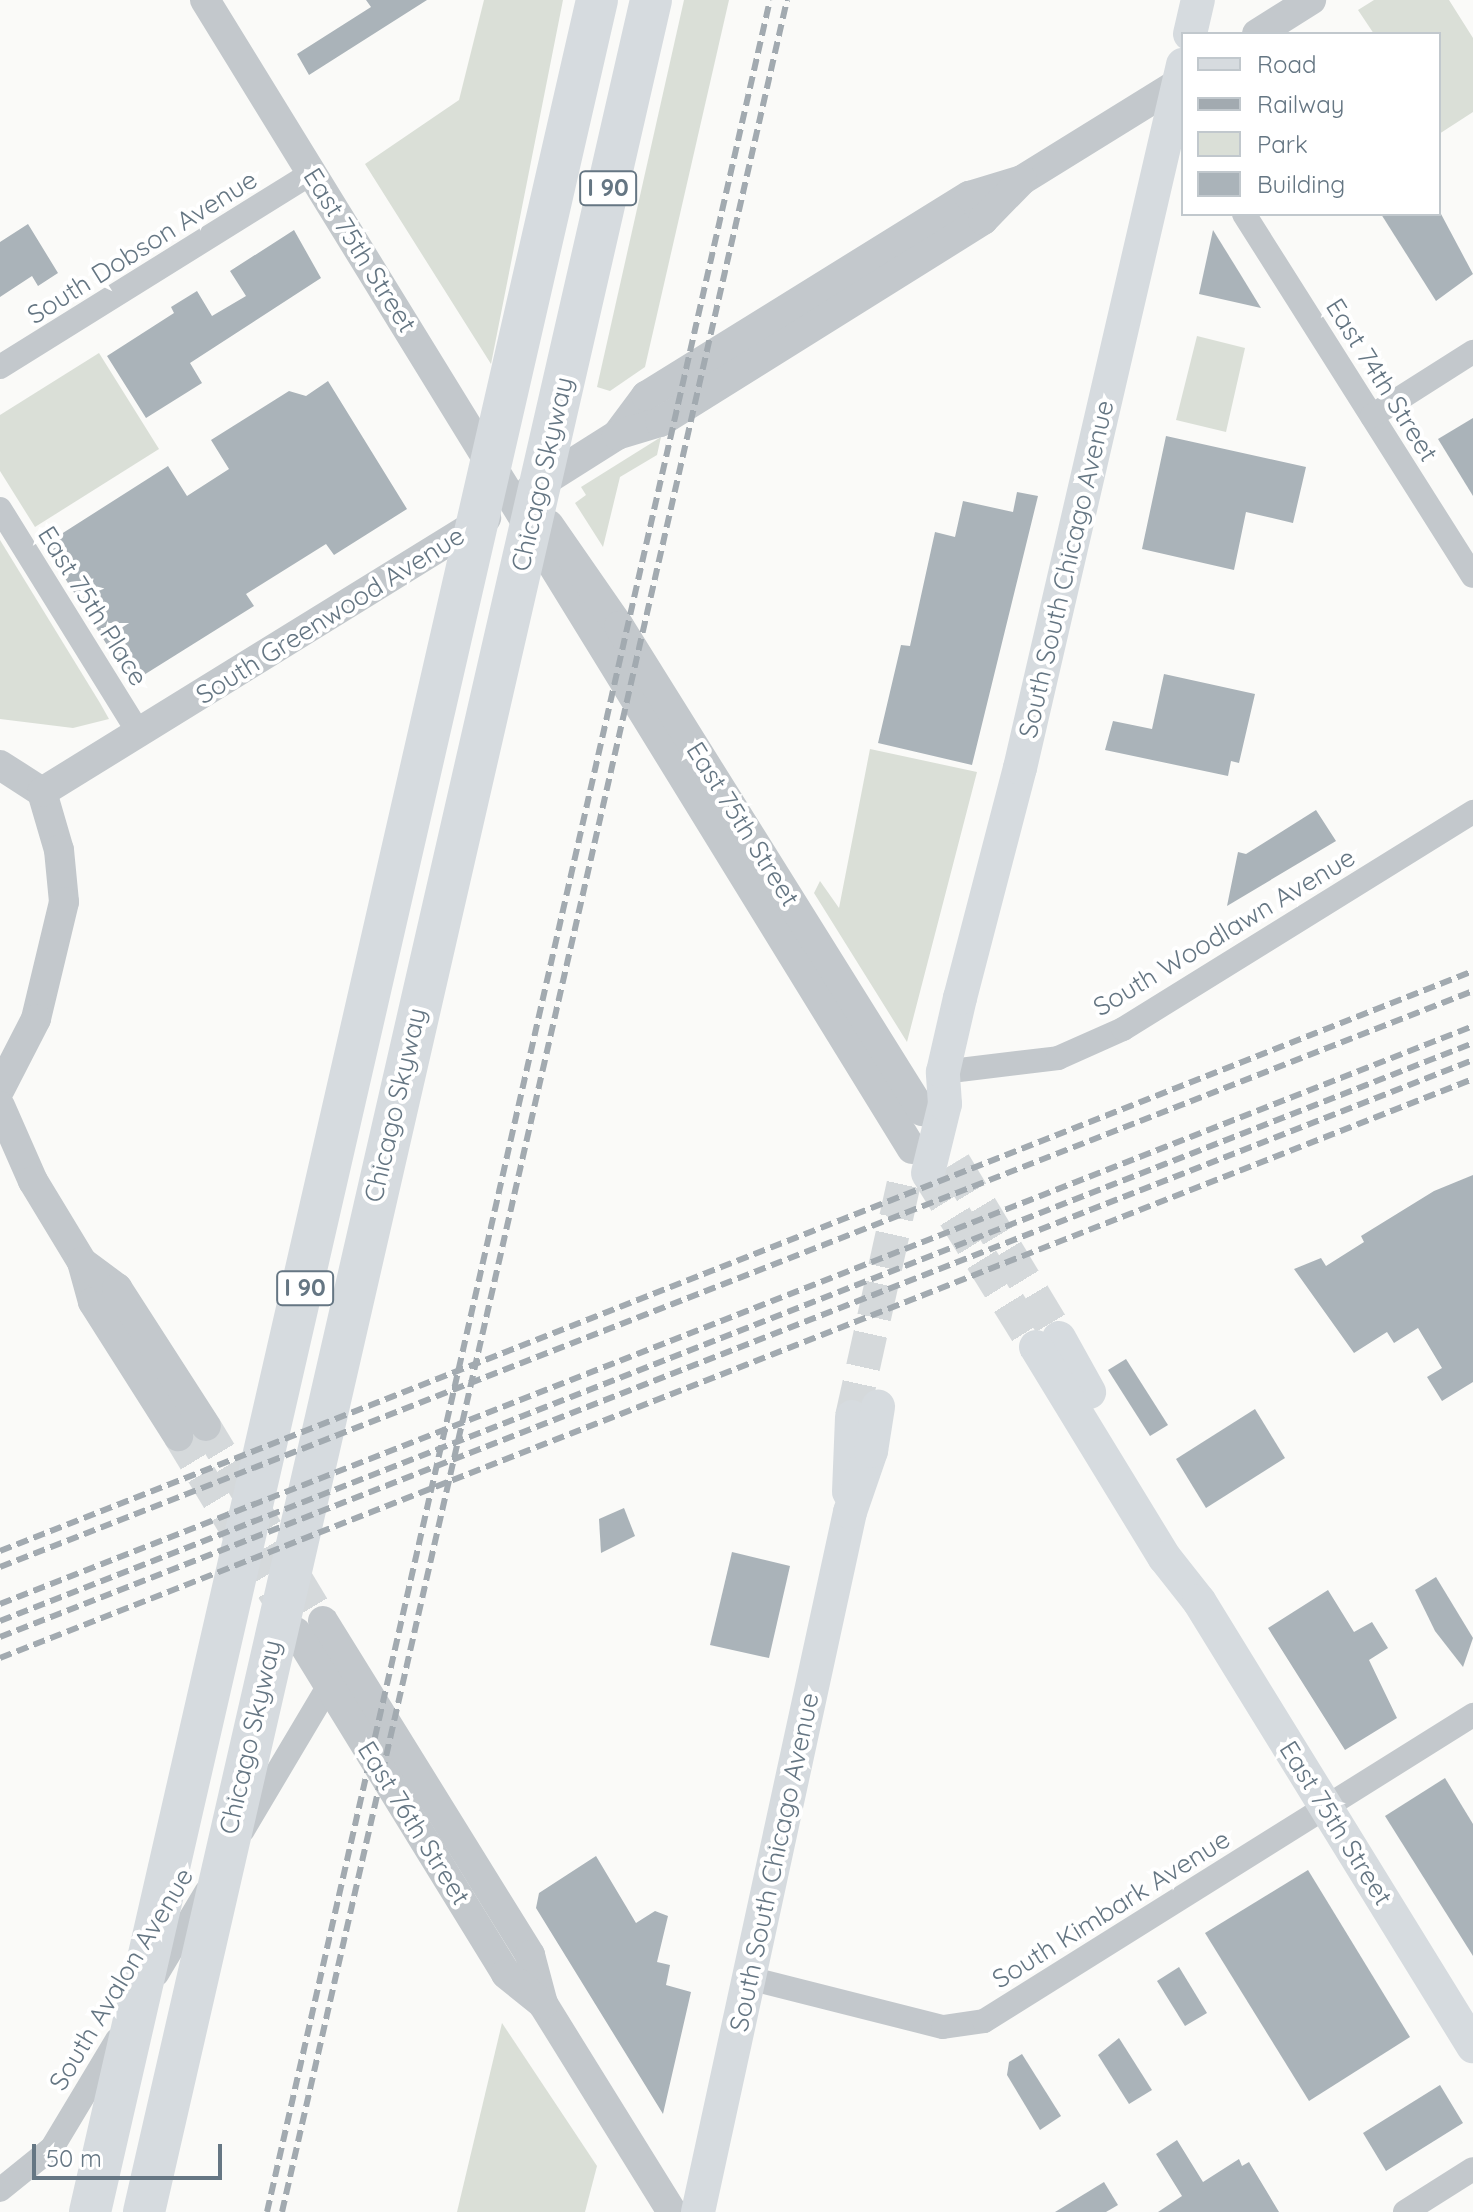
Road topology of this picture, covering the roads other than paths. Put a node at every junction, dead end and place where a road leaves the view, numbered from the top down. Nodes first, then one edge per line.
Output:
1 (205, 0) edge
2 (597, 0) edge
3 (651, 0) edge
4 (1198, 0) edge
5 (1311, 0) edge
6 (1190, 32) edge
7 (1260, 32) edge
8 (1180, 90) edge
9 (312, 173) junction
10 (1245, 216) edge
11 (1473, 352) edge
12 (0, 367) edge
13 (1372, 416) junction
14 (516, 499) junction
15 (0, 509) edge
16 (1473, 576) edge
17 (139, 733) junction
18 (0, 765) edge
19 (42, 792) junction
20 (1473, 812) edge
21 (943, 1072) junction
22 (0, 1089) edge
23 (0, 1106) edge
24 (926, 1153) joint
25 (1048, 1343) tunnel mouth
26 (865, 1412) tunnel mouth
27 (192, 1431) tunnel mouth
28 (346, 1657) junction
29 (329, 1685) junction
30 (1473, 1715) edge
31 (1326, 1807) junction
32 (749, 1978) junction
33 (543, 2004) junction
34 (1473, 2046) edge
35 (1473, 2169) edge
36 (0, 2190) edge
37 (90, 2212) edge
38 (144, 2212) edge
39 (672, 2212) edge
40 (698, 2212) edge
41 (1405, 2212) edge

1 - 9 street, East 75th Street
2 - 37 highway, Chicago Skyway / I 90
3 - 38 highway, Chicago Skyway / I 90
4 - 6 main road
5 - 7 street
8 - 14 street, South Greenwood Avenue
8 - 21 main road, South South Chicago Avenue
9 - 12 street, South Dobson Avenue
9 - 14 street, East 75th Street
10 - 13 street, East 74th Street
11 - 13 street
13 - 16 street, East 74th Street
14 - 17 street, South Greenwood Avenue
14 - 24 street, East 75th Street
15 - 17 street, East 75th Place
17 - 19 street, South Greenwood Avenue
18 - 19 street
19 - 22 street
20 - 21 street, South Woodlawn Avenue
21 - 24 main road, South South Chicago Avenue
23 - 27 street
25 - 31 main road, East 75th Street
26 - 32 main road, South South Chicago Avenue
28 - 29 street, South Avalon Avenue
28 - 29 street, East 76th Street
28 - 33 street, East 76th Street
29 - 33 street, East 76th Street
29 - 36 street, South Avalon Avenue
30 - 31 street, South Kimbark Avenue
31 - 32 street, South Kimbark Avenue
31 - 34 main road, East 75th Street
32 - 40 main road, South South Chicago Avenue
33 - 39 street, East 76th Street
35 - 41 street

